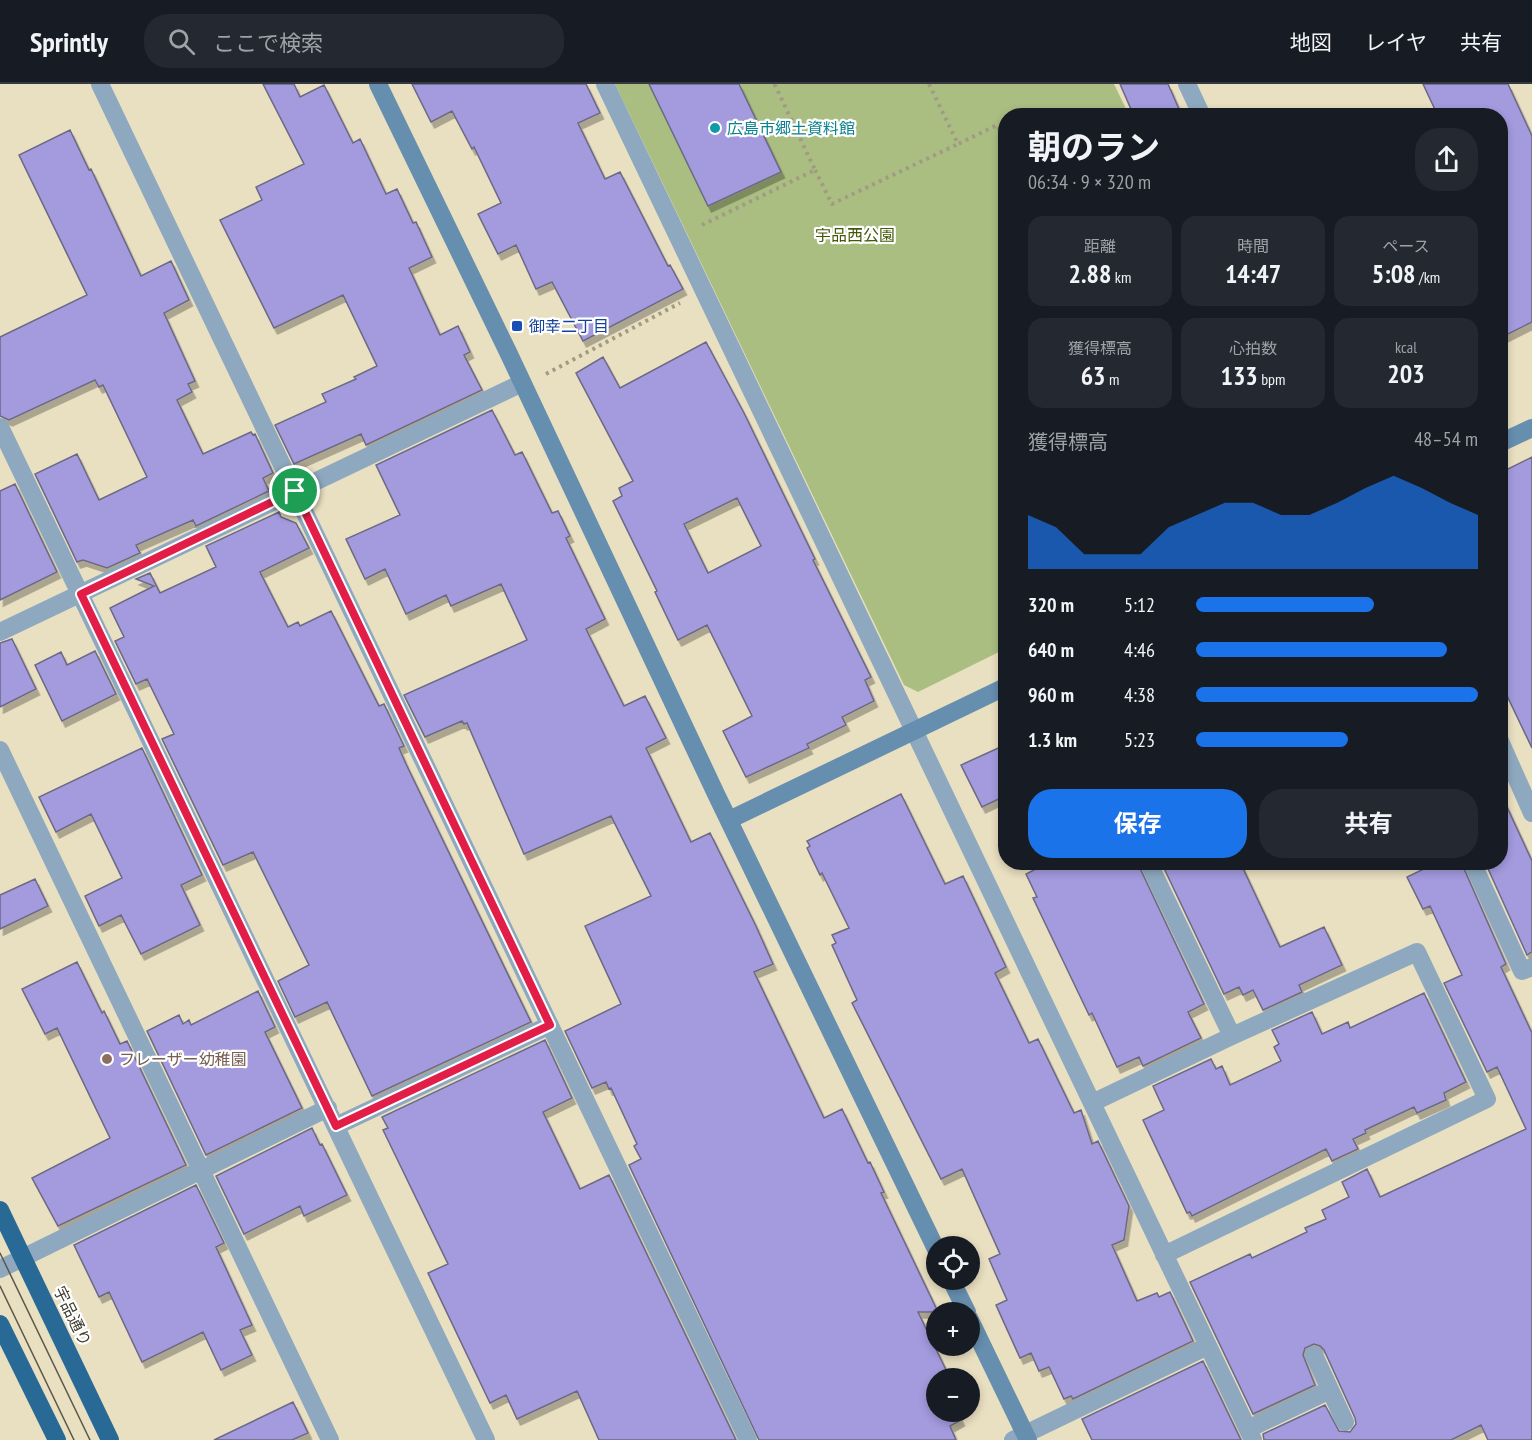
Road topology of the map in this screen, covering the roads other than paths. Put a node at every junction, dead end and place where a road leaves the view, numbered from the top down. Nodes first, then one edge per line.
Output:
1 (100, 84) edge
2 (378, 84) edge
3 (605, 84) edge
4 (1187, 84) edge
5 (1199, 108) edge
6 (522, 383) junction
7 (0, 427) edge
8 (1532, 428) edge
9 (1508, 439) edge
10 (295, 491) junction
11 (81, 594) junction
12 (0, 632) edge
13 (998, 690) edge
14 (913, 732) junction
15 (0, 750) edge
16 (1508, 759) edge
17 (1532, 813) edge
18 (729, 820) junction
19 (1152, 870) edge
20 (1476, 870) edge
21 (1532, 967) edge
22 (550, 1025) junction
23 (1232, 1036) junction
24 (1092, 1104) junction
25 (327, 1108) junction
26 (336, 1126) junction
27 (201, 1171) junction
28 (0, 1210) edge
29 (930, 1236) edge
30 (1164, 1255) junction
31 (24, 1259) junction
32 (0, 1269) edge
33 (0, 1324) edge
34 (980, 1343) edge
35 (1208, 1346) junction
36 (1314, 1355) dead end
37 (1330, 1390) junction
38 (1345, 1422) dead end
39 (1251, 1434) edge
40 (1022, 1438) edge
41 (57, 1440) edge
42 (110, 1440) edge
43 (330, 1440) edge
44 (486, 1440) edge
45 (748, 1440) edge

1 - 10 street
2 - 6 street
3 - 14 street
4 - 5 street
6 - 10 street
6 - 18 street
7 - 11 street
8 - 9 street
10 - 11 street
10 - 22 street
11 - 12 street
11 - 25 street
13 - 14 street
14 - 18 street
14 - 24 street
15 - 27 street
16 - 17 street
18 - 29 street
19 - 23 street
20 - 21 street
22 - 26 street
22 - 45 street
23 - 24 street
23 - 30 street
24 - 30 street
25 - 26 street
25 - 27 street
26 - 44 street
27 - 31 street
27 - 43 street
28 - 31 highway, 宇品通り
30 - 35 street
31 - 32 street
31 - 42 highway, 宇品通り
33 - 41 highway
34 - 40 street
35 - 39 street
35 - 40 street
36 - 37 street
37 - 38 street
37 - 39 street

